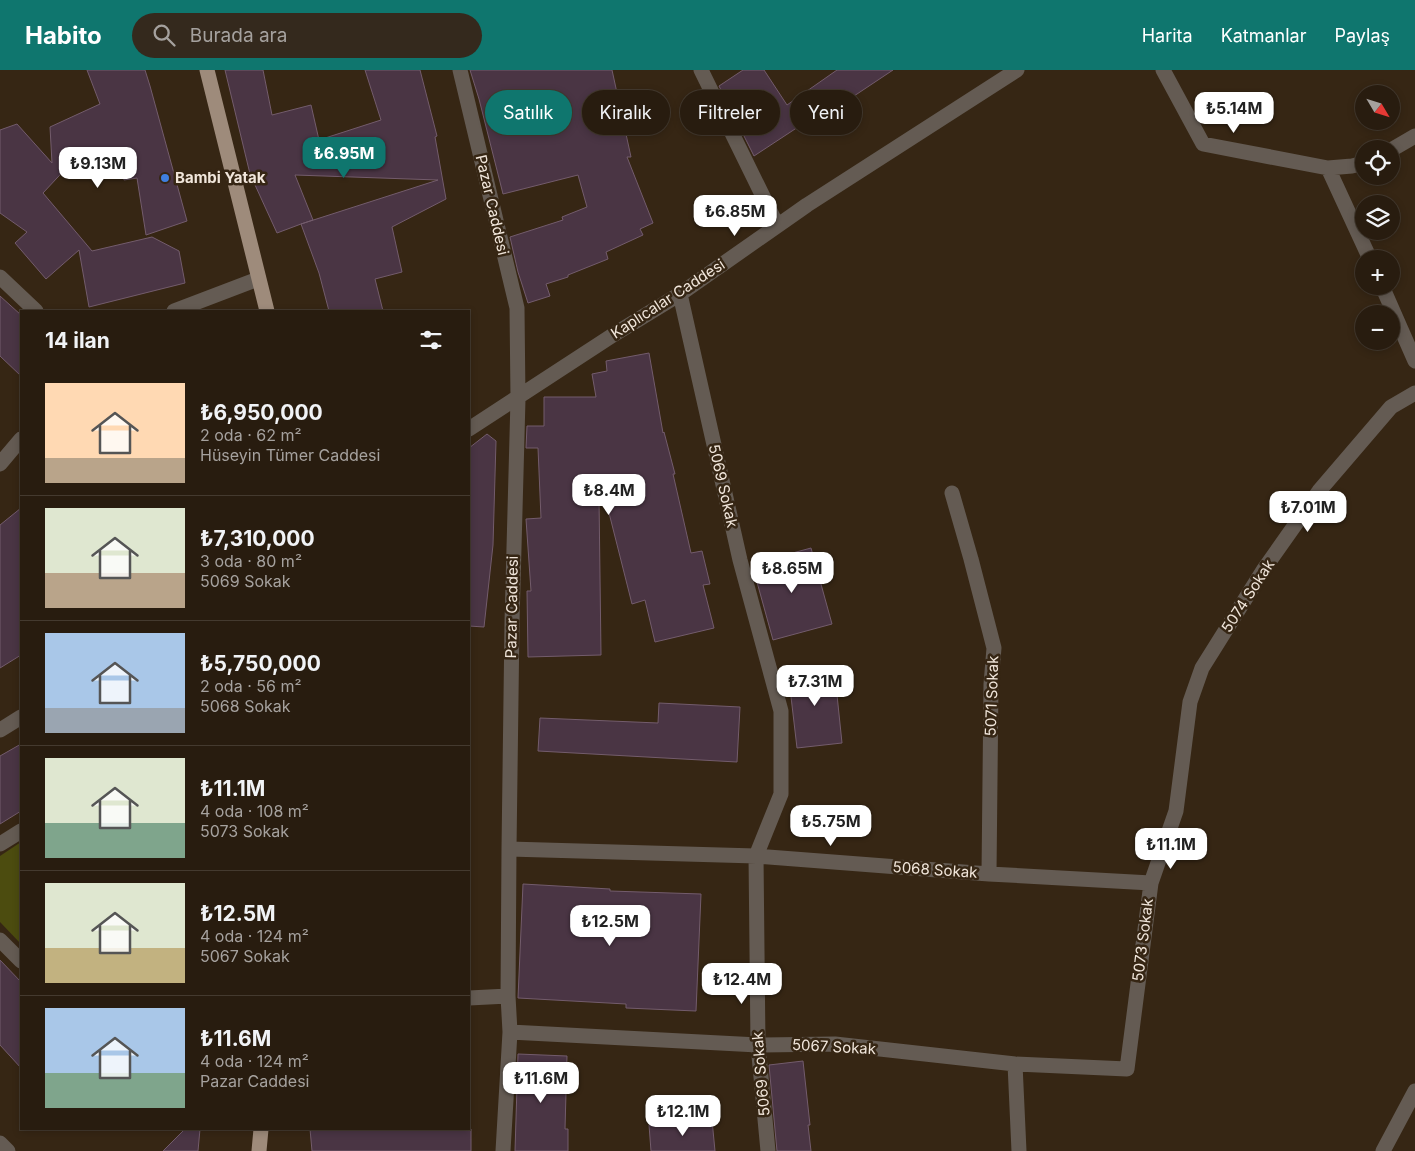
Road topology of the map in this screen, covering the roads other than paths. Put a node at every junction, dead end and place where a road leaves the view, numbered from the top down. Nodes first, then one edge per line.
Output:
1 (207, 70) edge
2 (460, 70) edge
3 (701, 70) edge
4 (1017, 70) edge
5 (1163, 70) edge
6 (1415, 136) edge
7 (1400, 145) edge
8 (1355, 165) edge
9 (1328, 168) junction
10 (777, 225) junction
11 (1366, 250) edge
12 (0, 276) edge
13 (258, 279) junction
14 (680, 294) junction
15 (1386, 295) edge
16 (35, 310) edge
17 (177, 310) edge
18 (267, 310) edge
19 (1415, 361) edge
20 (1415, 393) edge
21 (518, 398) junction
22 (470, 428) edge
23 (20, 440) edge
24 (0, 464) edge
25 (952, 493) dead end
26 (1202, 668) joint
27 (20, 718) edge
28 (0, 730) edge
29 (20, 832) edge
30 (0, 844) edge
31 (509, 849) junction
32 (756, 856) junction
33 (988, 874) junction
34 (1150, 883) junction
35 (0, 940) edge
36 (20, 960) edge
37 (508, 996) junction
38 (470, 998) edge
39 (510, 1032) junction
40 (758, 1046) junction
41 (1015, 1064) junction
42 (1127, 1069) joint
43 (1415, 1092) edge
44 (261, 1130) edge
45 (0, 1143) edge
46 (8, 1151) edge
47 (258, 1151) edge
48 (503, 1151) edge
49 (768, 1151) edge
50 (1019, 1151) edge
51 (1383, 1151) edge

1 - 13 main road
2 - 21 street, Pazar Caddesi
3 - 10 street
4 - 10 street, Kaplıcalar Caddesi
5 - 9 street
6 - 7 street
8 - 9 street
9 - 11 street
10 - 14 street, Kaplıcalar Caddesi
12 - 16 street
13 - 17 street
13 - 18 main road
14 - 21 street, Kaplıcalar Caddesi
14 - 32 street, 5069 Sokak
15 - 19 street
20 - 26 street, 5074 Sokak
21 - 22 street, Kaplıcalar Caddesi
21 - 31 street, Pazar Caddesi
23 - 24 street
25 - 33 street, 5071 Sokak
26 - 34 street, 5073 Sokak
27 - 28 street
29 - 30 street
31 - 32 street, 5068 Sokak
31 - 37 street, Pazar Caddesi
32 - 33 street, 5068 Sokak
32 - 40 street, 5069 Sokak
33 - 34 street, 5068 Sokak
34 - 42 street, 5073 Sokak
35 - 36 street
37 - 38 street
37 - 39 street, Pazar Caddesi
39 - 40 street, 5067 Sokak
39 - 48 street, Pazar Caddesi
40 - 41 street, 5067 Sokak
40 - 49 street, 5069 Sokak
41 - 42 street, 5067 Sokak
41 - 50 street
43 - 51 street
44 - 47 main road
45 - 46 street

